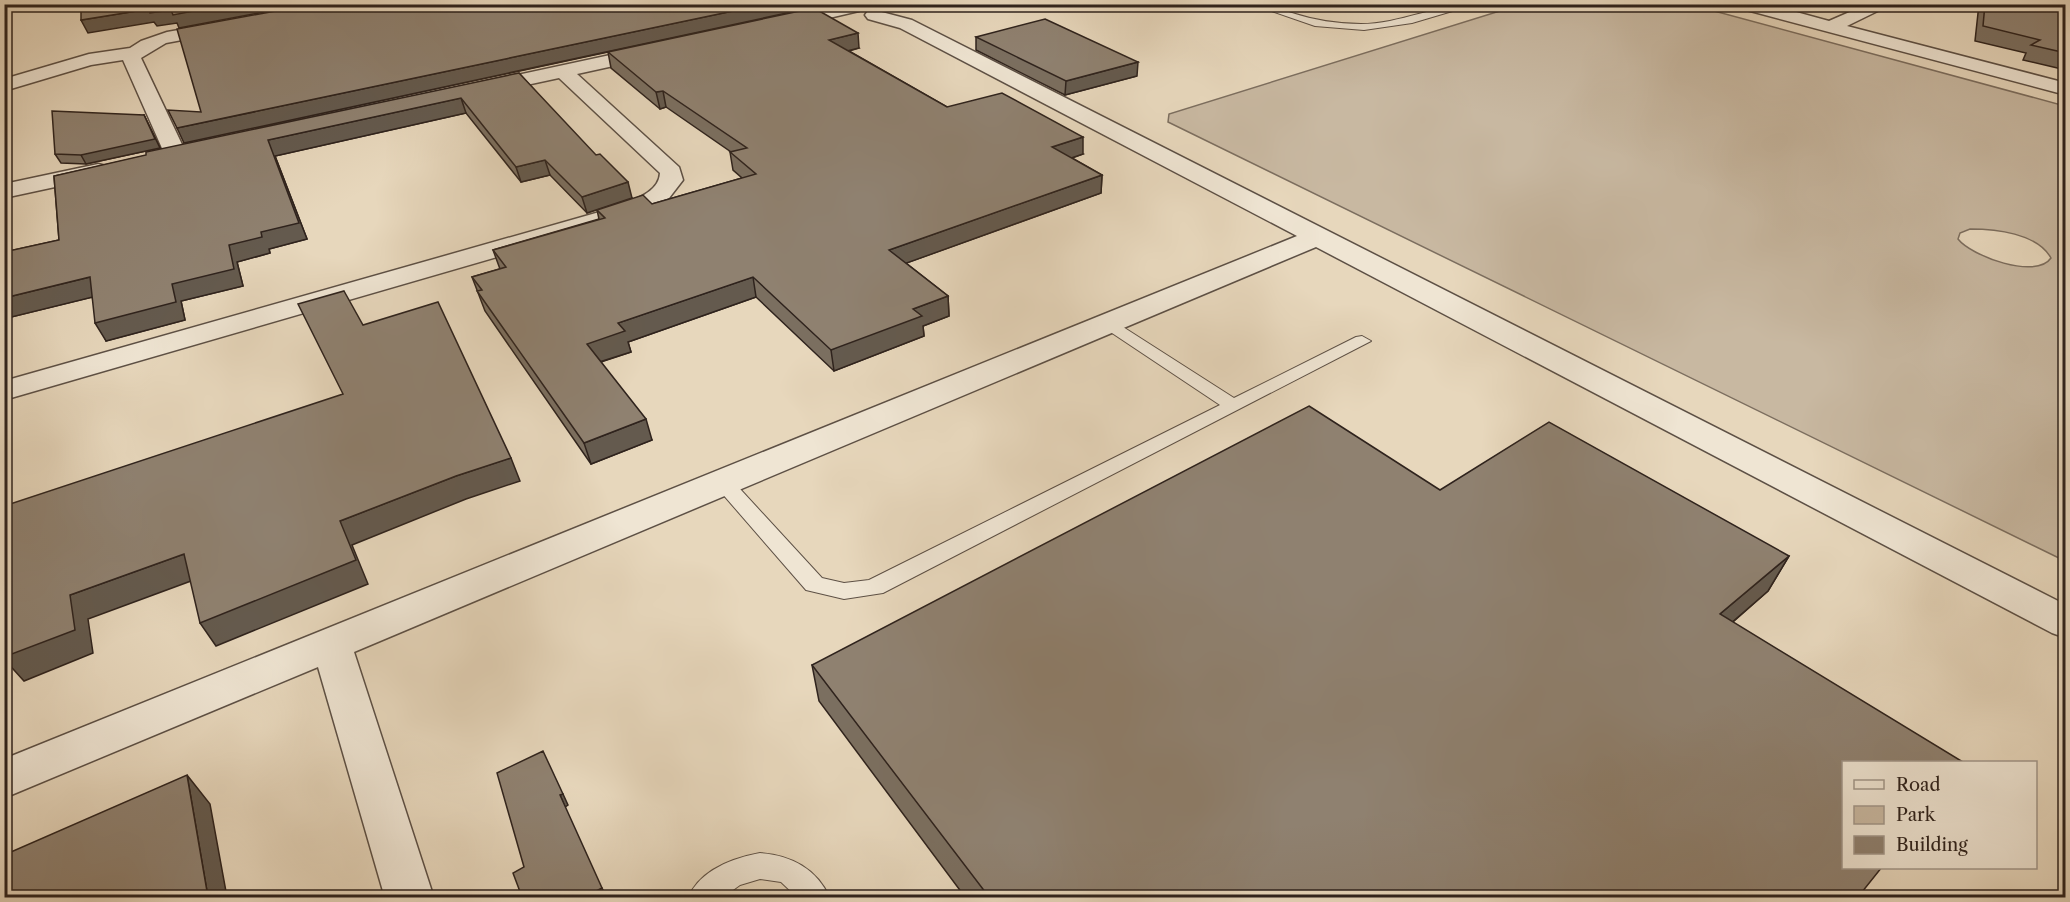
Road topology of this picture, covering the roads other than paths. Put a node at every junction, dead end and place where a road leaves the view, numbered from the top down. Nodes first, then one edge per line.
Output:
1 (1256, 4) edge
2 (1471, 4) edge
3 (1745, 4) edge
4 (1847, 4) edge
5 (1877, 7) edge
6 (861, 10) edge
7 (901, 13) edge
8 (241, 24) edge
9 (766, 27) edge
10 (1829, 27) junction
11 (676, 47) edge
12 (133, 53) junction
13 (563, 71) junction
14 (4, 85) edge
15 (2066, 89) edge
16 (460, 93) edge
17 (198, 150) edge
18 (176, 154) junction
19 (153, 159) edge
20 (118, 167) edge
21 (4, 191) edge
22 (1317, 237) junction
23 (1109, 323) junction
24 (1362, 341) dead end
25 (4, 391) edge
26 (1233, 406) junction
27 (723, 483) junction
28 (2066, 623) edge
29 (331, 644) junction
30 (4, 779) edge
31 (410, 897) edge
32 (702, 897) edge
33 (816, 897) edge

1 - 2 lane
3 - 10 street
4 - 5 lane
5 - 10 street
6 - 7 street
6 - 9 street
7 - 22 street
8 - 12 street
10 - 15 street
11 - 13 street
12 - 14 street
12 - 18 street
13 - 16 street
13 - 25 street
17 - 18 street
18 - 19 street
20 - 21 street
22 - 23 street
22 - 28 street
23 - 26 lane
23 - 27 street
24 - 26 lane
26 - 27 lane
27 - 29 street
29 - 30 street
29 - 31 street
32 - 33 lane

